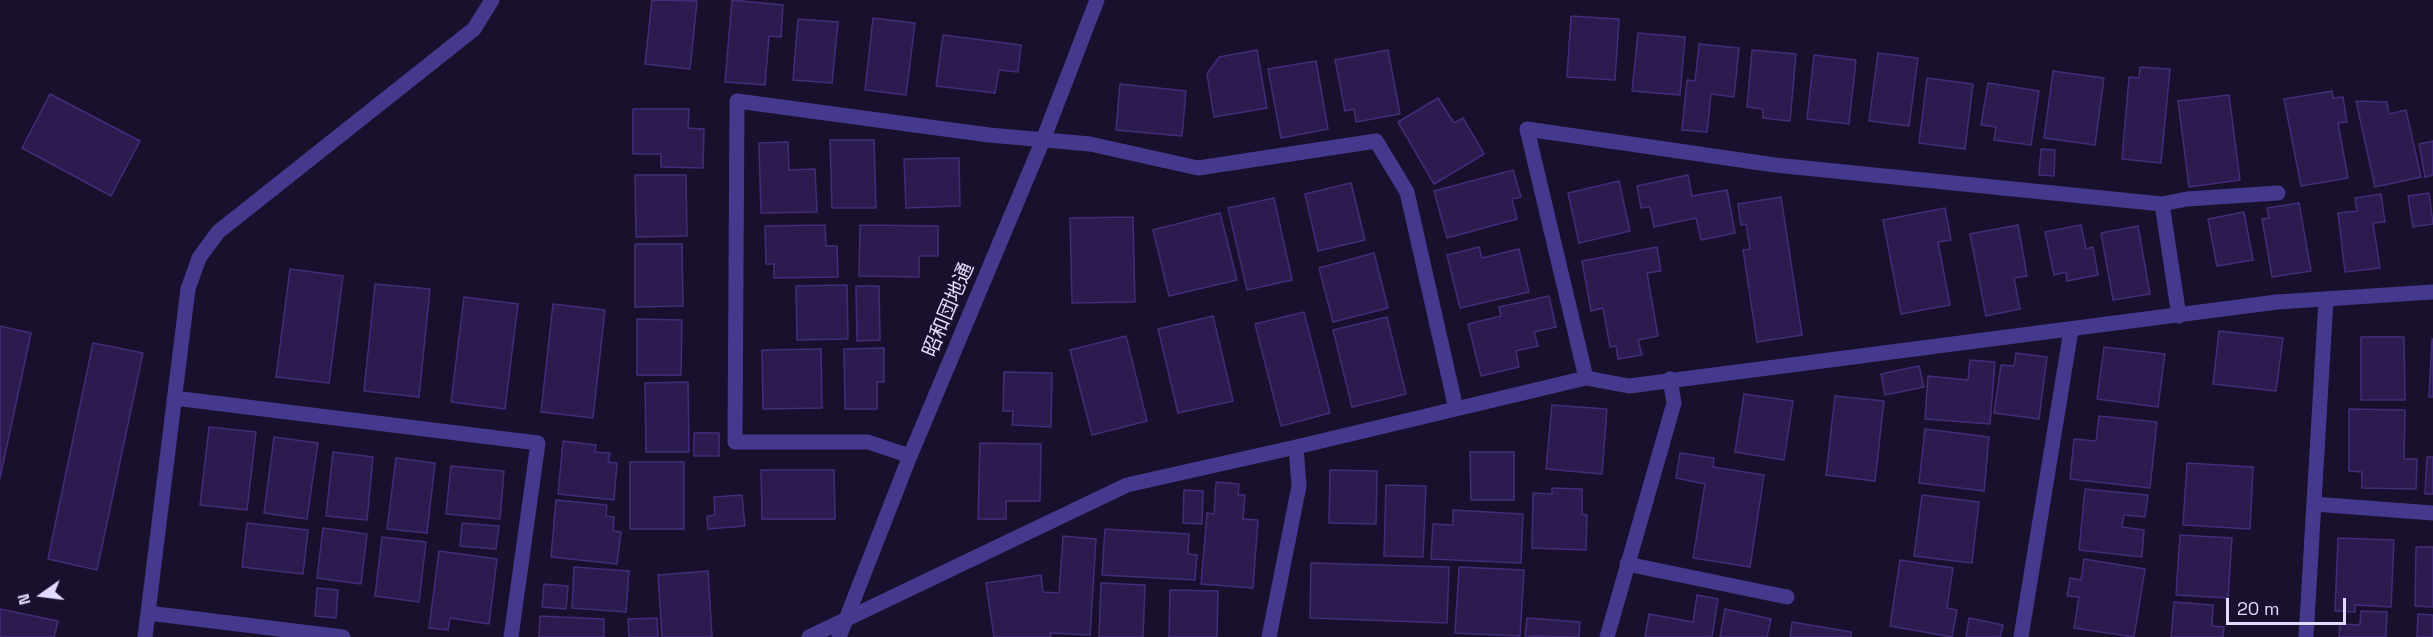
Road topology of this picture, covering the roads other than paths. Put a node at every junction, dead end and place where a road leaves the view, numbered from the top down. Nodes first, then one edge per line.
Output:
1 (492, 0) edge
2 (1097, 0) edge
3 (1043, 140) junction
4 (2278, 193) dead end
5 (2162, 204) junction
6 (2433, 292) edge
7 (2326, 300) junction
8 (2179, 316) junction
9 (2071, 330) junction
10 (1586, 378) junction
11 (1670, 379) junction
12 (174, 398) junction
13 (1456, 409) junction
14 (1296, 447) junction
15 (910, 456) junction
16 (2314, 504) junction
17 (2433, 513) edge
18 (1628, 564) junction
19 (1787, 597) dead end
20 (148, 613) junction
21 (846, 620) junction
22 (145, 637) edge
23 (343, 637) edge
24 (511, 637) edge
25 (809, 637) edge
26 (839, 637) edge
27 (1269, 637) edge
28 (1607, 637) edge
29 (2021, 637) edge
30 (2306, 637) edge

1 - 12 street
2 - 3 street, 昭和団地通
3 - 13 street
3 - 15 street, 昭和団地通
3 - 15 street
4 - 5 street
5 - 8 street
5 - 10 street
6 - 7 street
7 - 8 street
7 - 16 street
8 - 9 street
9 - 11 street
9 - 29 street
10 - 11 street
10 - 13 street
11 - 18 street
12 - 20 street
12 - 24 street
13 - 14 street
14 - 21 street
14 - 27 street
15 - 21 street, 昭和団地通
16 - 17 street
16 - 30 street
18 - 19 street
18 - 28 street
20 - 22 street
20 - 23 street
21 - 25 street
21 - 26 street, 昭和団地通

